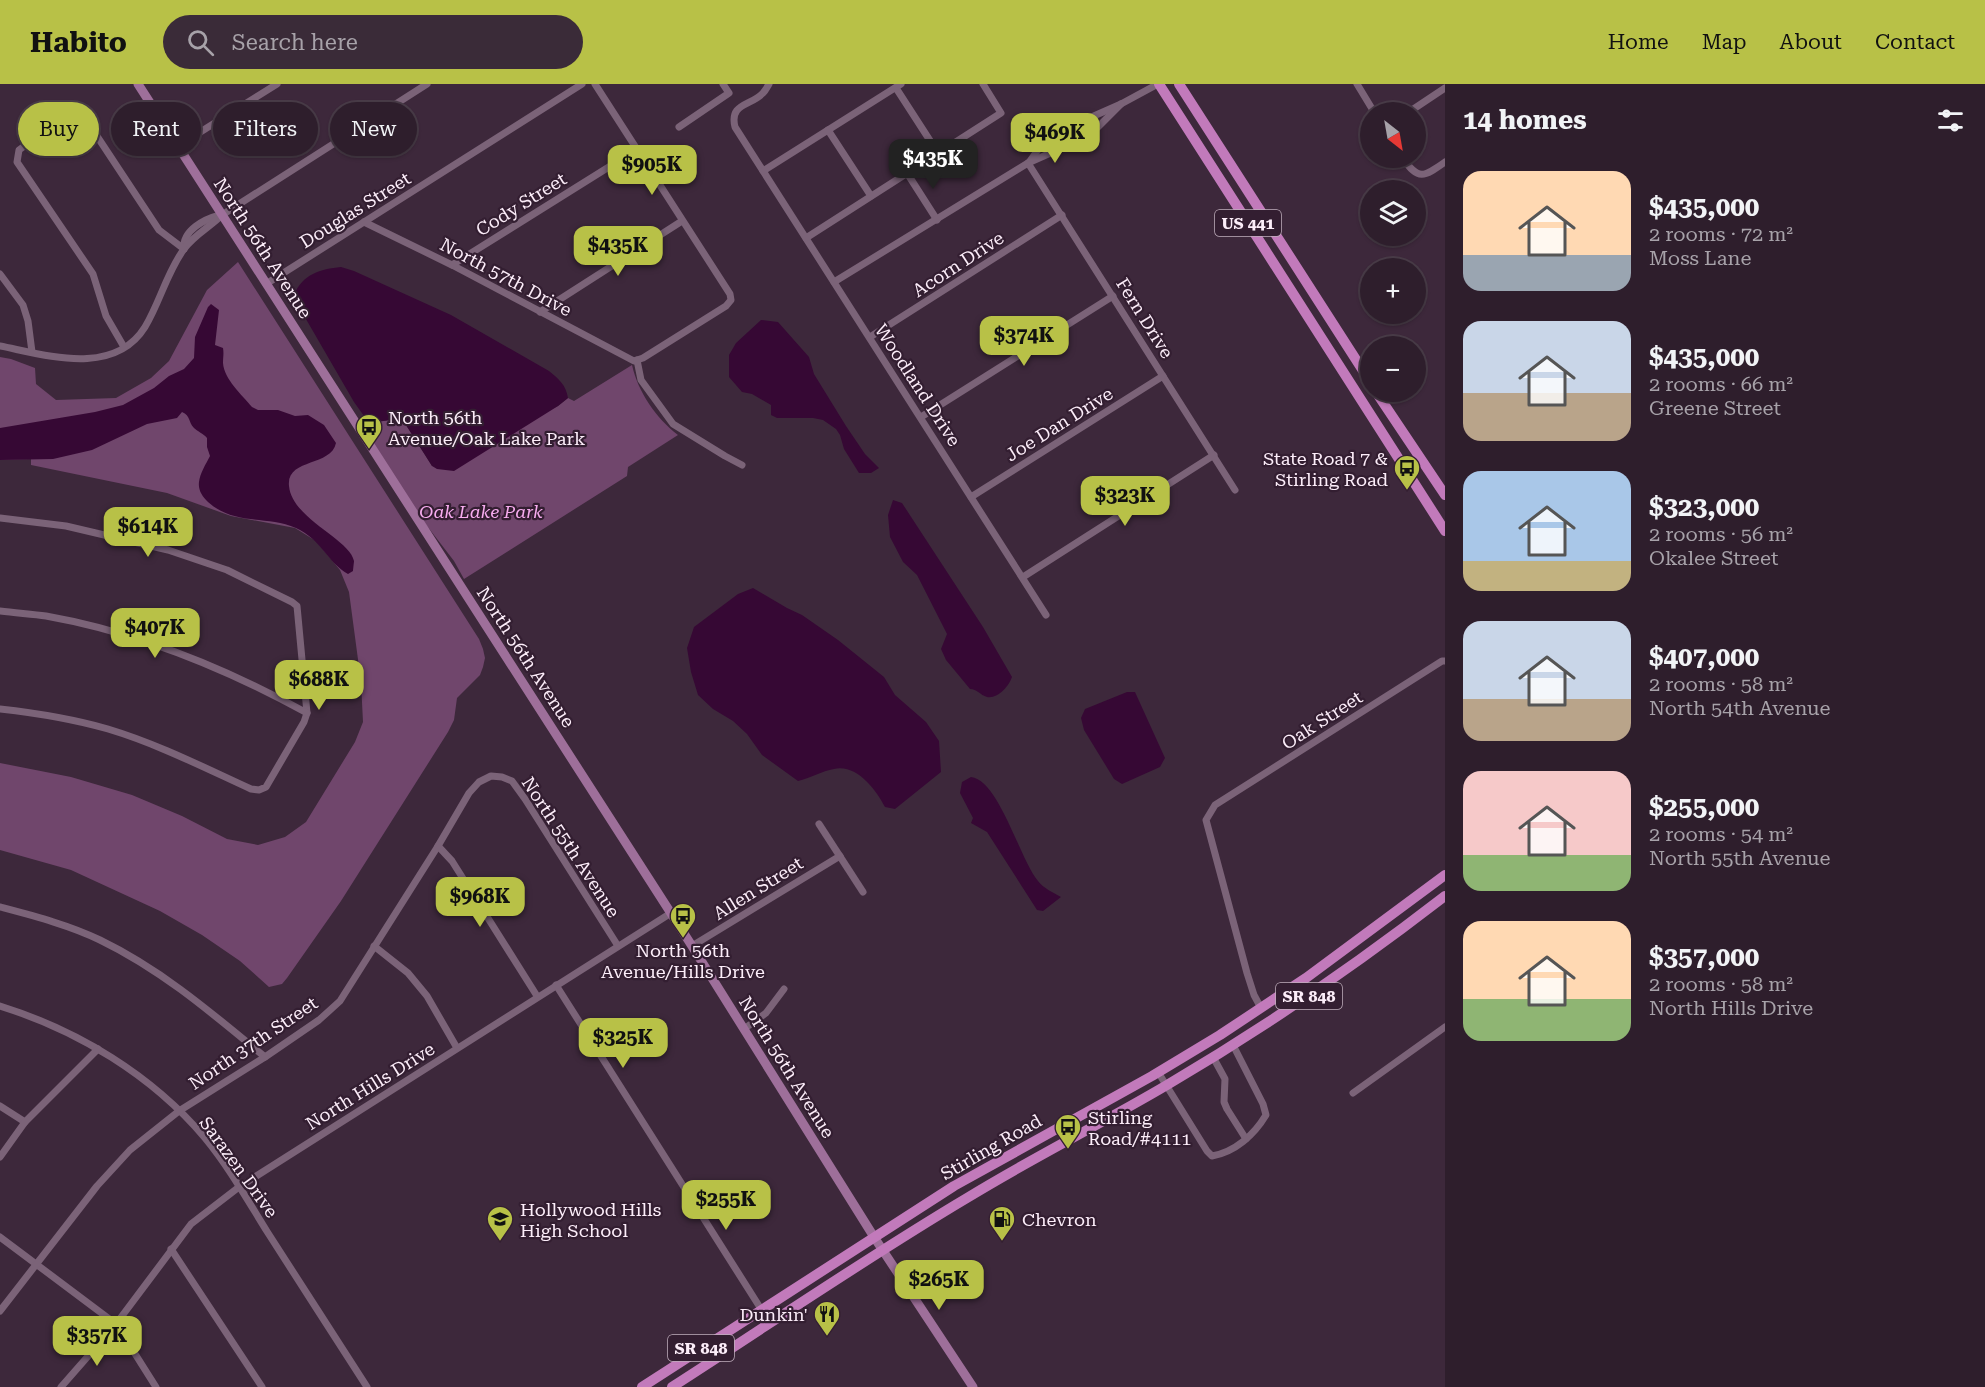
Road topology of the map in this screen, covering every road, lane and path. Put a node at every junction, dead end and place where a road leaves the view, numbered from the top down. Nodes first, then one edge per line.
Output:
1 (138, 84) edge
2 (277, 84) edge
3 (427, 84) edge
4 (582, 84) edge
5 (596, 84) edge
6 (723, 84) edge
7 (769, 84) edge
8 (983, 84) edge
9 (1159, 84) edge
10 (1179, 84) edge
11 (1357, 84) edge
12 (899, 86) edge
13 (1445, 88) edge
14 (150, 102) edge
15 (1368, 102) edge
16 (1424, 102) edge
17 (1121, 104) junction
18 (1086, 119) dead end
19 (1079, 123) dead end
20 (679, 127) dead end
21 (1072, 128) junction
22 (828, 130) junction
23 (201, 132) edge
24 (1079, 139) junction
25 (636, 150) junction
26 (938, 153) junction
27 (184, 156) edge
28 (1445, 162) edge
29 (1028, 163) junction
30 (1409, 168) edge
31 (763, 171) junction
32 (907, 173) junction
33 (871, 196) junction
34 (222, 215) junction
35 (1062, 215) junction
36 (937, 220) junction
37 (682, 221) junction
38 (364, 222) junction
39 (806, 238) junction
40 (184, 249) junction
41 (1273, 263) junction
42 (452, 265) junction
43 (1298, 270) junction
44 (0, 274) edge
45 (834, 282) junction
46 (266, 284) junction
47 (1113, 296) junction
48 (540, 312) junction
49 (870, 337) junction
50 (0, 346) edge
51 (124, 347) junction
52 (32, 352) junction
53 (635, 360) junction
54 (1360, 366) edge
55 (1163, 376) junction
56 (1383, 402) edge
57 (1363, 403) junction
58 (1385, 405) junction
59 (921, 417) junction
60 (1214, 455) junction
61 (742, 465) dead end
62 (1235, 490) dead end
63 (1445, 495) edge
64 (972, 497) junction
65 (0, 518) edge
66 (1445, 531) edge
67 (1023, 577) junction
68 (0, 611) edge
69 (1046, 615) dead end
70 (1445, 661) edge
71 (0, 709) edge
72 (307, 713) junction
73 (491, 776) joint
74 (819, 824) dead end
75 (438, 846) junction
76 (840, 856) junction
77 (1445, 875) edge
78 (1432, 885) junction
79 (863, 892) dead end
80 (1445, 896) edge
81 (0, 907) edge
82 (1425, 912) junction
83 (671, 913) junction
84 (374, 946) junction
85 (618, 946) junction
86 (692, 946) junction
87 (556, 985) junction
88 (784, 990) dead end
89 (537, 996) junction
90 (0, 1006) edge
91 (1261, 1008) junction
92 (1445, 1027) edge
93 (744, 1029) junction
94 (1233, 1045) junction
95 (457, 1048) junction
96 (98, 1049) junction
97 (265, 1057) junction
98 (1213, 1057) junction
99 (1158, 1072) junction
100 (1167, 1086) junction
101 (1353, 1093) dead end
102 (0, 1106) edge
103 (179, 1111) junction
104 (25, 1122) junction
105 (1246, 1139) junction
106 (0, 1157) edge
107 (239, 1187) junction
108 (0, 1237) edge
109 (874, 1237) junction
110 (171, 1249) junction
111 (883, 1250) junction
112 (37, 1265) junction
113 (761, 1309) junction
114 (0, 1311) edge
115 (115, 1320) junction
116 (111, 1329) junction
117 (120, 1330) junction
118 (751, 1336) junction
119 (62, 1387) edge
120 (156, 1387) edge
121 (262, 1387) edge
122 (367, 1387) edge
123 (642, 1387) edge
124 (672, 1387) edge
125 (973, 1387) edge

1 - 14 street, North 56th Avenue
2 - 23 street
3 - 34 street
4 - 38 street, Douglas Street
5 - 25 street
6 - 20 street
7 - 31 street, Woodland Drive
8 - 26 street
9 - 17 street
9 - 41 main road, US 441
10 - 43 main road, US 441
11 - 15 street
12 - 22 street
12 - 26 street
13 - 16 street
17 - 18 street
17 - 24 street
19 - 21 street
21 - 24 street
21 - 29 street
22 - 31 street
22 - 33 street
24 - 29 street
25 - 37 street
25 - 42 street, Cody Street
26 - 32 street
27 - 34 street, North 56th Avenue
28 - 30 street
29 - 35 street, Fern Drive
29 - 36 street
31 - 39 street, Woodland Drive
32 - 33 street
32 - 36 street
33 - 39 street
34 - 40 street
34 - 46 street, North 56th Avenue
35 - 47 street, Fern Drive
35 - 49 street, Acorn Drive
36 - 45 street
37 - 48 street
37 - 53 street
38 - 42 street, North 57th Drive
38 - 46 street, Douglas Street
39 - 45 street, Woodland Drive
40 - 51 street
40 - 51 street
41 - 43 main road
41 - 57 main road, US 441
42 - 48 street, North 57th Drive
43 - 54 main road, US 441
44 - 52 street
45 - 49 street, Woodland Drive
46 - 83 street, North 56th Avenue
47 - 55 street, Fern Drive
47 - 59 street
48 - 53 street, North 57th Drive
49 - 59 street, Woodland Drive
50 - 52 street
51 - 52 street
53 - 61 street
55 - 60 street, Fern Drive
55 - 64 street, Joe Dan Drive
56 - 58 main road
57 - 58 main road
57 - 66 main road, US 441
58 - 63 main road
59 - 64 street, Woodland Drive
60 - 62 street, Fern Drive
60 - 67 street
64 - 67 street, Woodland Drive
65 - 72 street
67 - 69 street, Woodland Drive
68 - 72 street
70 - 91 street, Oak Street
71 - 72 street
73 - 75 street, North 37th Street
73 - 85 street, North 55th Avenue
74 - 76 street
75 - 84 street, North 37th Street
75 - 89 street
76 - 79 street
76 - 86 street, Allen Street
77 - 78 main road, Stirling Road / SR 848
78 - 82 main road
78 - 91 main road, Stirling Road / SR 848
80 - 82 main road, Stirling Road / SR 848
81 - 97 street
82 - 94 main road, Stirling Road / SR 848
83 - 85 street, North Hills Drive
83 - 86 street, North 56th Avenue
84 - 95 street
84 - 97 street, North 37th Street
85 - 87 street, North Hills Drive
86 - 93 street, North 56th Avenue
87 - 89 street, North Hills Drive
87 - 113 street
88 - 93 street
89 - 95 street, North Hills Drive
90 - 96 street, Sarazen Drive
91 - 99 main road, Stirling Road / SR 848
92 - 101 street
93 - 109 street, North 56th Avenue
94 - 98 main road, Stirling Road / SR 848
94 - 105 street
95 - 107 street, North Hills Drive
96 - 103 street, Sarazen Drive
96 - 104 street
97 - 103 street, North 37th Street
98 - 100 main road, Stirling Road / SR 848
98 - 105 street
99 - 100 street
99 - 109 main road, Stirling Road / SR 848
100 - 105 street
100 - 111 main road, Stirling Road / SR 848
102 - 104 street
103 - 107 street, Sarazen Drive
103 - 112 street, North 37th Street
104 - 106 street
107 - 110 street, North Hills Drive
107 - 122 street, Sarazen Drive
108 - 112 street
109 - 111 street, North 56th Avenue
109 - 113 main road, Stirling Road / SR 848
110 - 115 street, North Hills Drive
110 - 121 street
111 - 118 main road, Stirling Road / SR 848
111 - 125 street, North 56th Avenue
112 - 114 street, North 37th Street
112 - 115 street
113 - 118 main road
113 - 123 main road, Stirling Road / SR 848
115 - 116 street
115 - 117 street
116 - 117 street
116 - 119 street
117 - 120 street
118 - 124 main road, Stirling Road / SR 848

